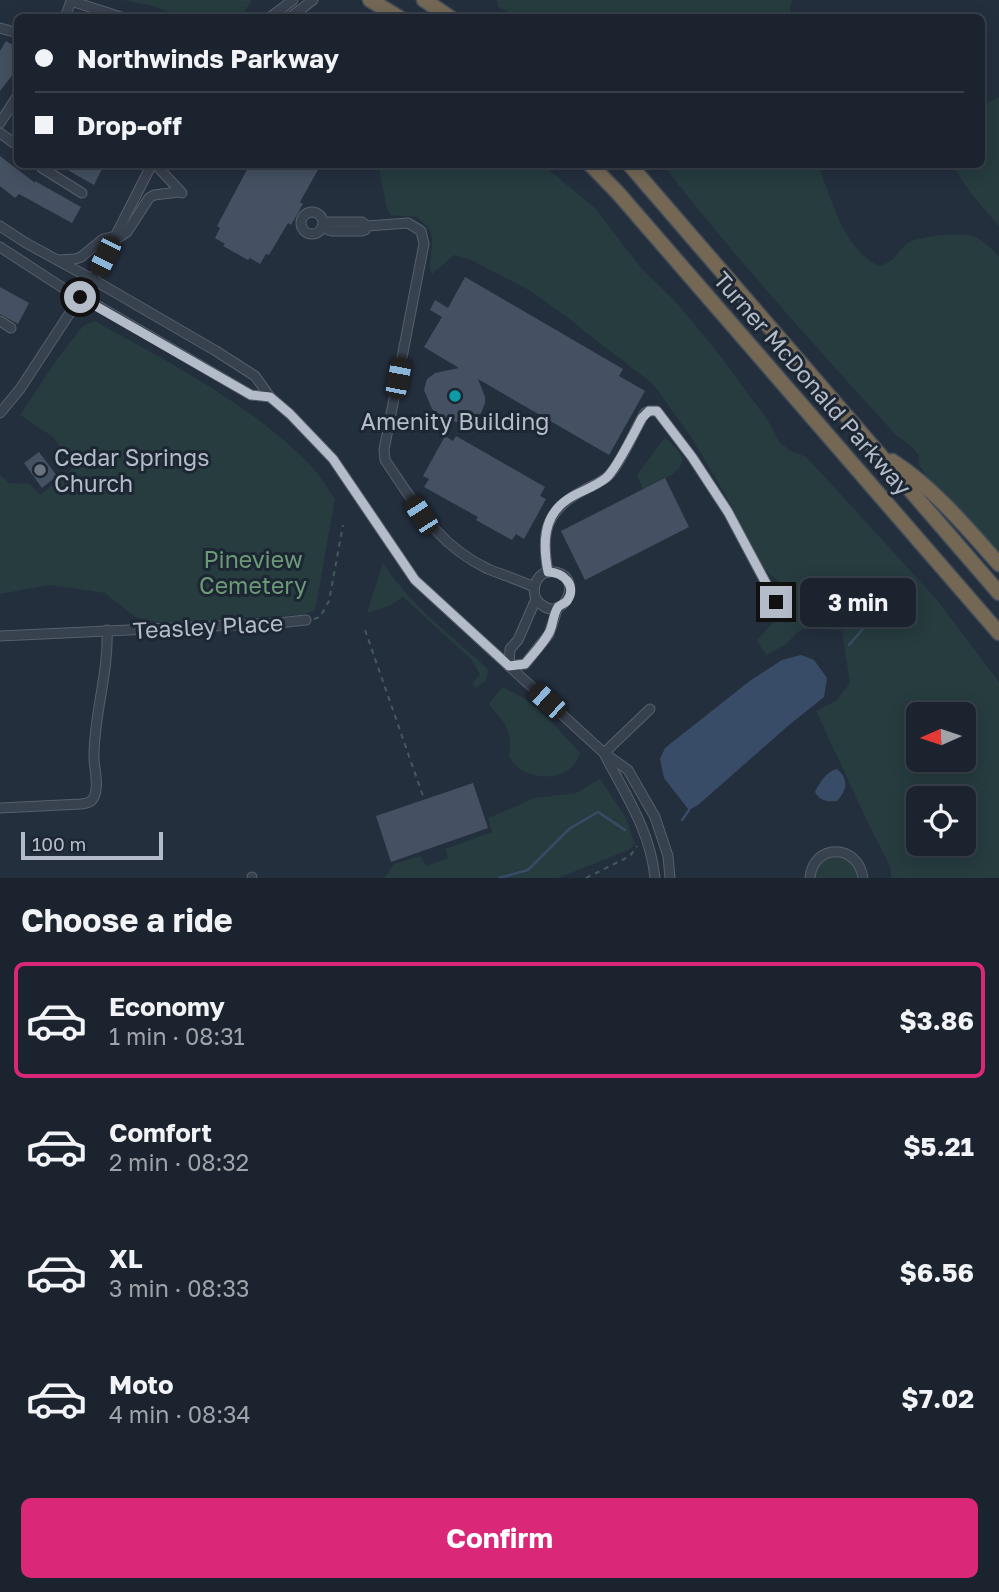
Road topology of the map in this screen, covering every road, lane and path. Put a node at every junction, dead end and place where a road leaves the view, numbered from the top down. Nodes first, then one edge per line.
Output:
1 (313, 0) edge
2 (370, 0) edge
3 (424, 0) edge
4 (291, 1) edge
5 (66, 14) edge
6 (112, 14) edge
7 (274, 14) edge
8 (294, 14) edge
9 (393, 14) edge
10 (446, 14) edge
11 (14, 101) edge
12 (0, 123) edge
13 (42, 168) edge
14 (151, 168) edge
15 (157, 168) edge
16 (594, 168) edge
17 (632, 168) edge
18 (82, 193) dead end
19 (324, 225) dead end
20 (0, 226) edge
21 (113, 239) junction
22 (0, 247) edge
23 (57, 260) junction
24 (92, 279) junction
25 (80, 297) junction
26 (0, 321) edge
27 (11, 328) dead end
28 (270, 397) junction
29 (0, 413) edge
30 (878, 452) junction
31 (343, 525) dead end
32 (999, 564) edge
33 (548, 572) junction
34 (534, 587) junction
35 (999, 593) edge
36 (536, 599) junction
37 (776, 602) dead end
38 (558, 607) junction
39 (306, 620) joint
40 (365, 630) dead end
41 (107, 631) junction
42 (999, 633) edge
43 (0, 636) edge
44 (509, 666) junction
45 (650, 709) dead end
46 (604, 753) junction
47 (424, 799) dead end
48 (0, 808) edge
49 (640, 843) dead end
50 (586, 878) edge
51 (655, 878) edge
52 (670, 878) edge
53 (810, 878) edge
54 (863, 878) edge

1 - 8 street
2 - 9 highway
3 - 10 highway
4 - 7 street
5 - 6 street
11 - 12 street
13 - 18 street
14 - 21 street
15 - 21 street
16 - 42 highway, Turner McDonald Parkway
17 - 30 highway, Turner McDonald Parkway
19 - 34 street
20 - 23 street
21 - 23 street
21 - 24 street
22 - 25 street
23 - 24 street
24 - 25 street
24 - 28 street
25 - 28 street
25 - 29 street
26 - 27 street
28 - 44 street
30 - 32 highway
30 - 35 highway, Turner McDonald Parkway
31 - 39 path, Teasley Place
33 - 34 street
33 - 37 street
33 - 38 street
34 - 36 street
36 - 38 street
36 - 44 street
38 - 44 street
39 - 41 street, Teasley Place
40 - 47 path
41 - 43 street, Teasley Place
41 - 48 street
44 - 46 street
45 - 46 street
46 - 51 street
46 - 52 street
49 - 50 path
53 - 54 street

